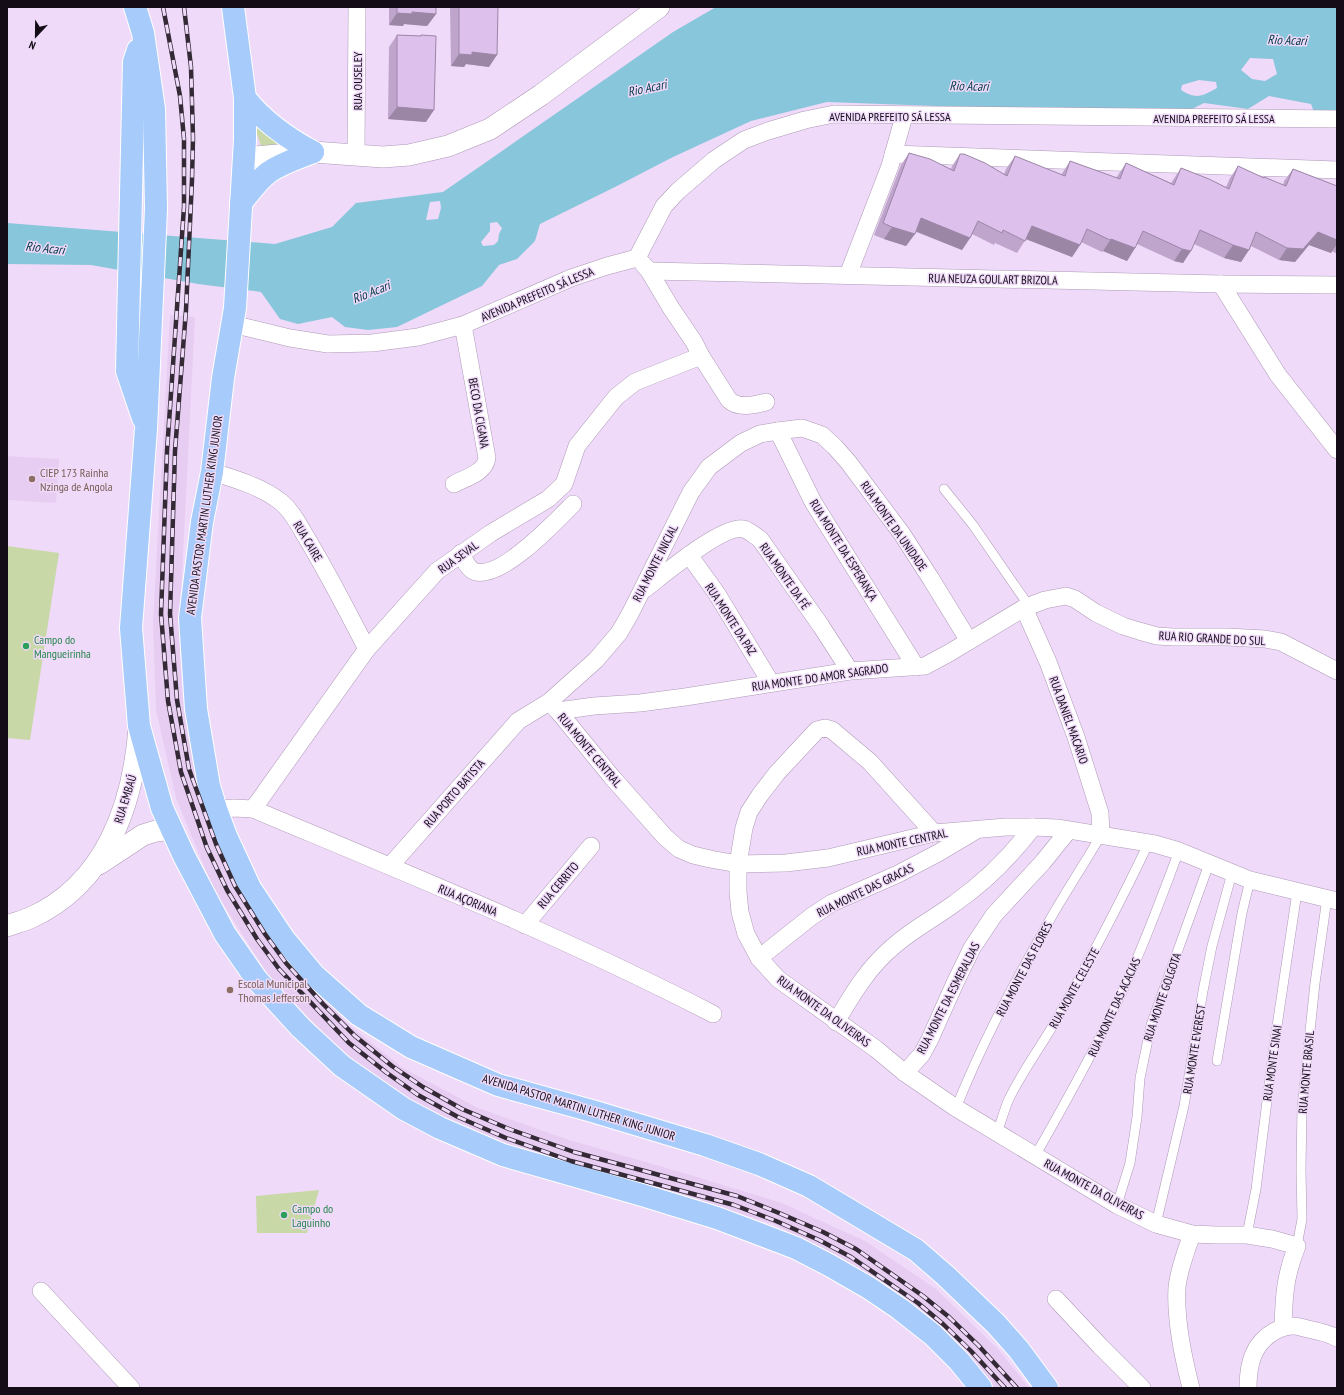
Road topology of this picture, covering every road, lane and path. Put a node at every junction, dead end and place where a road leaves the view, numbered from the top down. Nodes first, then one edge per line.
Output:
1 (135, 7) edge
2 (233, 7) edge
3 (357, 7) edge
4 (659, 7) edge
5 (143, 33) junction
6 (245, 98) junction
7 (904, 116) junction
8 (1337, 119) edge
9 (313, 152) junction
10 (893, 154) junction
11 (356, 155) junction
12 (244, 158) junction
13 (1337, 170) edge
14 (240, 211) junction
15 (637, 258) junction
16 (649, 271) junction
17 (848, 276) junction
18 (1221, 284) junction
19 (1337, 285) edge
20 (234, 316) junction
21 (463, 326) junction
22 (701, 356) junction
23 (766, 402) dead end
24 (802, 428) joint
25 (146, 429) junction
26 (778, 430) junction
27 (1337, 450) edge
28 (212, 472) junction
29 (454, 484) dead end
30 (944, 489) dead end
31 (573, 504) dead end
32 (461, 553) junction
33 (689, 555) junction
34 (641, 592) junction
35 (1066, 596) joint
36 (1027, 607) junction
37 (969, 641) junction
38 (367, 649) junction
39 (916, 667) junction
40 (850, 671) junction
41 (1337, 671) edge
42 (772, 683) junction
43 (554, 706) junction
44 (518, 721) joint
45 (139, 726) junction
46 (216, 809) junction
47 (253, 809) junction
48 (1033, 826) junction
49 (977, 829) junction
50 (172, 830) junction
51 (1068, 831) junction
52 (934, 833) junction
53 (1101, 835) junction
54 (1149, 842) junction
55 (591, 846) dead end
56 (1179, 851) junction
57 (738, 864) junction
58 (1209, 864) junction
59 (96, 866) junction
60 (390, 866) junction
61 (1232, 873) junction
62 (1250, 880) junction
63 (1297, 892) junction
64 (1332, 900) edge
65 (525, 924) junction
66 (7, 926) edge
67 (759, 958) junction
68 (713, 1014) dead end
69 (836, 1022) junction
70 (1217, 1061) dead end
71 (905, 1073) junction
72 (956, 1108) junction
73 (997, 1133) junction
74 (1035, 1156) junction
75 (1117, 1205) junction
76 (1156, 1224) junction
77 (1192, 1234) junction
78 (1247, 1235) junction
79 (1297, 1246) junction
80 (41, 1291) dead end
81 (1056, 1299) dead end
82 (1283, 1327) junction
83 (1337, 1338) edge
84 (131, 1388) edge
85 (981, 1388) edge
86 (1047, 1388) edge
87 (1142, 1388) edge
88 (1191, 1388) edge
89 (1248, 1388) edge

1 - 5 main road
2 - 6 main road, AVENIDA PASTOR MARTIN LUTHER KING JUNIOR
3 - 11 street, RUA OUSELEY
4 - 11 street
5 - 25 main road
5 - 25 main road
6 - 9 main road
6 - 12 main road, AVENIDA PASTOR MARTIN LUTHER KING JUNIOR
7 - 8 street, AVENIDA PREFEITO SÁ LESSA
7 - 10 street
7 - 15 street, AVENIDA PREFEITO SÁ LESSA
9 - 11 street
9 - 12 street
9 - 14 main road
10 - 13 street
10 - 17 street
12 - 14 main road, AVENIDA PASTOR MARTIN LUTHER KING JUNIOR
14 - 20 main road, AVENIDA PASTOR MARTIN LUTHER KING JUNIOR
15 - 16 street
15 - 21 street, AVENIDA PREFEITO SÁ LESSA
16 - 17 street, RUA NEUZA GOULART BRIZOLA
16 - 22 street
17 - 18 street, RUA NEUZA GOULART BRIZOLA
18 - 19 street, RUA NEUZA GOULART BRIZOLA
18 - 27 street
20 - 21 street, AVENIDA PREFEITO SÁ LESSA
20 - 28 main road, AVENIDA PASTOR MARTIN LUTHER KING JUNIOR
21 - 29 street, BECO DA CIGANA
22 - 23 street
22 - 32 street, RUA SEVAL
24 - 26 street, RUA MONTE INICIAL
24 - 37 street, RUA MONTE DA UNIDADE
25 - 45 main road
26 - 34 street, RUA MONTE INICIAL
26 - 39 street, RUA MONTE DA ESPERANÇA
28 - 38 street, RUA CAIRE
28 - 46 main road, AVENIDA PASTOR MARTIN LUTHER KING JUNIOR
30 - 36 lane, RUA DANIEL MACARIO
31 - 32 street
32 - 38 street, RUA SEVAL
33 - 34 street, RUA MONTE DA FÉ
33 - 40 street, RUA MONTE DA FÉ
33 - 42 street, RUA MONTE DA PAZ
34 - 43 street, RUA MONTE INICIAL
35 - 36 street, RUA MONTE DO AMOR SAGRADO
35 - 41 street, RUA RIO GRANDE DO SUL
36 - 37 street, RUA MONTE DO AMOR SAGRADO
36 - 53 street, RUA DANIEL MACARIO
37 - 39 street, RUA MONTE DO AMOR SAGRADO
38 - 47 street, RUA SEVAL
39 - 40 street, RUA MONTE DO AMOR SAGRADO
40 - 42 street, RUA MONTE DO AMOR SAGRADO
42 - 43 street, RUA MONTE DO AMOR SAGRADO
43 - 44 street, RUA MONTE INICIAL
43 - 57 street, RUA MONTE CENTRAL
44 - 60 street, RUA PORTO BATISTA
45 - 50 main road
45 - 59 street, RUA EMBAÚ
46 - 47 street, RUA AÇORIANA
46 - 86 main road, AVENIDA PASTOR MARTIN LUTHER KING JUNIOR
47 - 60 street, RUA AÇORIANA
48 - 49 street, RUA MONTE CENTRAL
48 - 51 street, RUA MONTE CENTRAL
48 - 69 street
49 - 52 street, RUA MONTE CENTRAL
49 - 67 street, RUA MONTE DAS GRACAS
50 - 59 street, RUA EMBAÚ
50 - 85 main road
51 - 53 street, RUA MONTE CENTRAL
51 - 71 street, RUA MONTE DA ESMERALDAS
52 - 57 street, RUA MONTE CENTRAL
52 - 57 street, RUA MONTE DA OLIVEIRAS
53 - 54 street, RUA MONTE CENTRAL
53 - 72 lane, RUA MONTE DAS FLORES
54 - 56 street, RUA MONTE CENTRAL
54 - 73 lane, RUA MONTE CELESTE
55 - 65 street, RUA CERRITO
56 - 58 street, RUA MONTE CENTRAL
56 - 74 lane, RUA MONTE DAS ACACIAS
57 - 67 street, RUA MONTE DA OLIVEIRAS
58 - 61 street, RUA MONTE CENTRAL
58 - 75 lane, RUA MONTE GOLGOTA
59 - 66 street, RUA EMBAÚ
60 - 65 street, RUA AÇORIANA
61 - 62 street, RUA MONTE CENTRAL
61 - 76 lane, RUA MONTE EVEREST
62 - 63 street, RUA MONTE CENTRAL
62 - 70 lane
63 - 64 street, RUA MONTE CENTRAL
63 - 78 lane, RUA MONTE SINAI
64 - 79 lane, RUA MONTE BRASIL
65 - 68 street, RUA AÇORIANA
67 - 69 street, RUA MONTE DA OLIVEIRAS
69 - 71 street, RUA MONTE DA OLIVEIRAS
71 - 72 street, RUA MONTE DA OLIVEIRAS
72 - 73 street, RUA MONTE DA OLIVEIRAS
73 - 74 street, RUA MONTE DA OLIVEIRAS
74 - 75 street, RUA MONTE DA OLIVEIRAS
75 - 76 street, RUA MONTE DA OLIVEIRAS
76 - 77 street, RUA MONTE DA OLIVEIRAS
77 - 78 street, RUA MONTE DA OLIVEIRAS
77 - 88 street
78 - 79 street, RUA MONTE DA OLIVEIRAS
79 - 82 street
80 - 84 street
81 - 87 street
82 - 83 street
82 - 89 street

